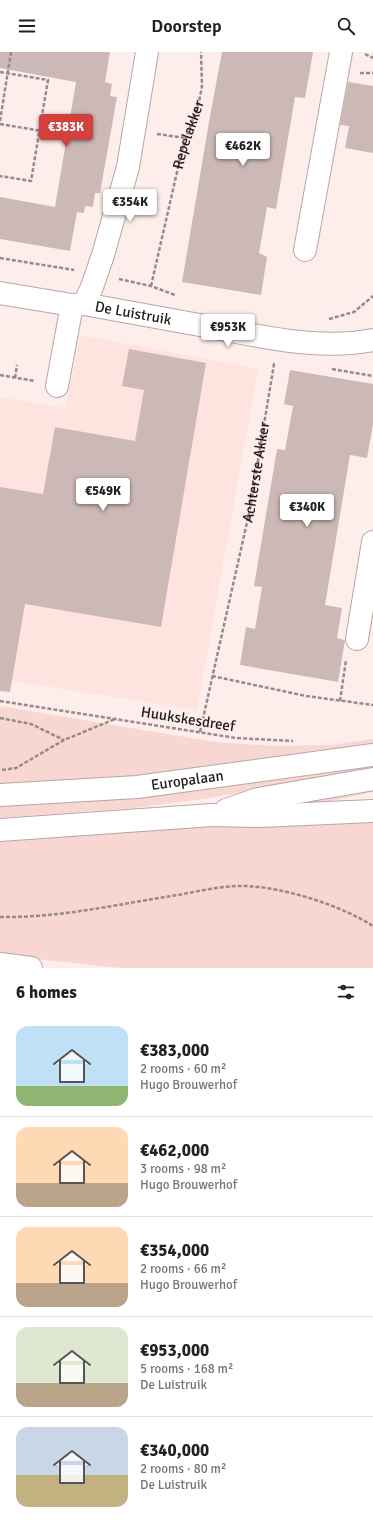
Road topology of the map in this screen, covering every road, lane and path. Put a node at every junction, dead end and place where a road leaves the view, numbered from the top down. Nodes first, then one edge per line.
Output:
1 (11, 52) edge
2 (147, 52) edge
3 (201, 52) edge
4 (341, 52) edge
5 (362, 52) edge
6 (373, 58) edge
7 (0, 72) edge
8 (8, 73) junction
9 (0, 122) edge
10 (40, 130) junction
11 (134, 130) junction
12 (54, 133) dead end
13 (186, 138) junction
14 (0, 176) edge
15 (305, 250) dead end
16 (0, 258) edge
17 (97, 274) junction
18 (150, 286) junction
19 (0, 293) edge
20 (373, 296) edge
21 (181, 297) dead end
22 (78, 305) junction
23 (329, 319) dead end
24 (373, 340) edge
25 (280, 363) dead end
26 (17, 365) dead end
27 (329, 368) dead end
28 (0, 375) edge
29 (373, 376) edge
30 (15, 378) junction
31 (57, 386) joint
32 (373, 542) edge
33 (357, 639) joint
34 (212, 676) junction
35 (0, 701) edge
36 (340, 701) junction
37 (373, 705) edge
38 (0, 718) edge
39 (115, 719) junction
40 (200, 732) junction
41 (64, 740) junction
42 (294, 741) dead end
43 (373, 754) edge
44 (0, 770) edge
45 (373, 779) edge
46 (0, 795) edge
47 (373, 811) edge
48 (212, 815) junction
49 (0, 830) edge
50 (0, 917) edge
51 (373, 926) edge
52 (0, 964) edge
53 (31, 968) edge

1 - 8 path
2 - 11 street
3 - 13 path, Repelakker
4 - 15 street
5 - 6 path
7 - 8 path
8 - 9 path
8 - 10 path
9 - 10 path
10 - 12 path
10 - 14 path
11 - 13 path
11 - 17 street
13 - 18 path, Repelakker
16 - 17 path
17 - 18 path
17 - 22 street
18 - 21 path
19 - 22 street, De Luistruik
20 - 23 path
22 - 24 street, De Luistruik
22 - 31 street
25 - 34 path, Achterste Akker
26 - 30 path
27 - 29 path
28 - 30 path
30 - 31 path
32 - 33 street
33 - 36 path
34 - 36 path
34 - 40 path, Achterste Akker
35 - 39 path, Huukskesdreef
36 - 37 path
38 - 41 path
39 - 40 path, Huukskesdreef
39 - 41 path
40 - 42 path, Huukskesdreef
41 - 44 path
43 - 46 street, Europalaan
45 - 48 street
47 - 48 street
48 - 49 street
50 - 51 path
52 - 53 street

